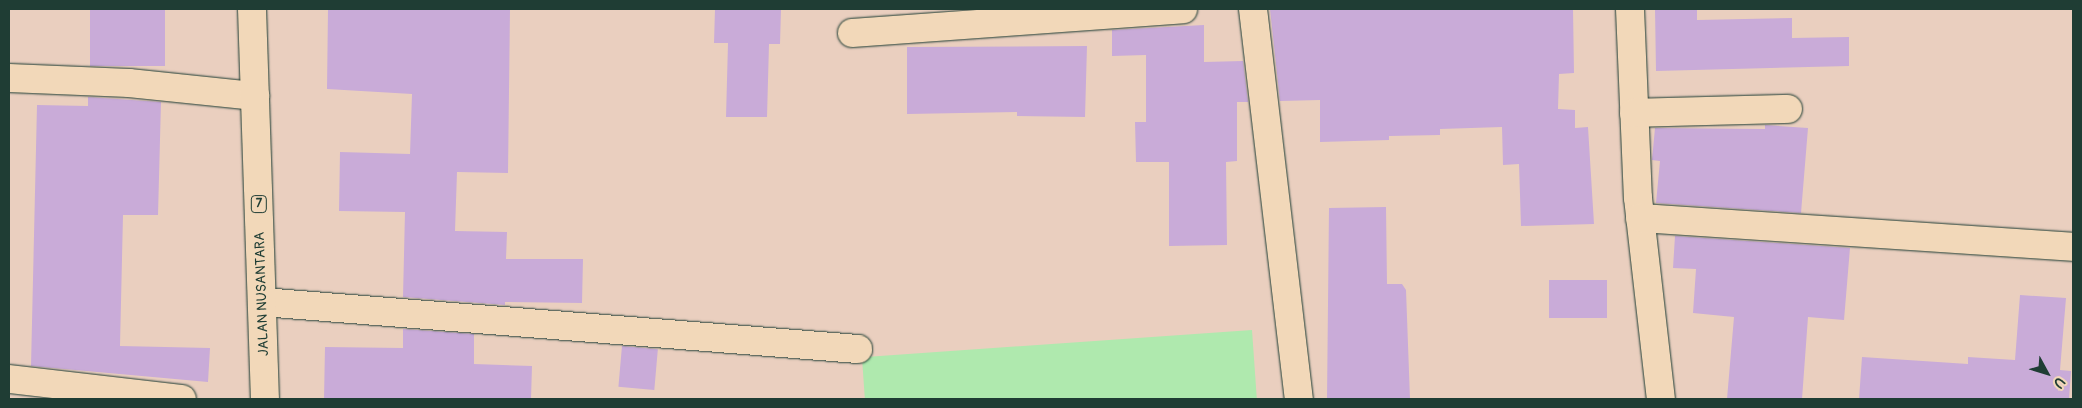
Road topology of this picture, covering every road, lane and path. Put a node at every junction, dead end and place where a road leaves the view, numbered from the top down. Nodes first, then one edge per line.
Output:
1 (252, 9) edge
2 (1183, 9) edge
3 (1253, 9) edge
4 (1630, 9) edge
5 (852, 33) dead end
6 (9, 78) edge
7 (255, 96) junction
8 (1788, 109) dead end
9 (1634, 113) junction
10 (1640, 218) junction
11 (2073, 247) edge
12 (262, 302) junction
13 (858, 349) dead end
14 (9, 379) edge
15 (182, 399) edge
16 (265, 399) edge
17 (1300, 399) edge
18 (1661, 399) edge

1 - 7 main road, JALAN NUSANTARA / 7
2 - 5 main road
3 - 17 main road
4 - 9 main road
6 - 7 main road
7 - 12 main road, JALAN NUSANTARA / 7
8 - 9 main road
9 - 10 main road
10 - 11 main road
10 - 18 main road
12 - 13 main road
12 - 16 main road, JALAN NUSANTARA / 7
14 - 15 main road

